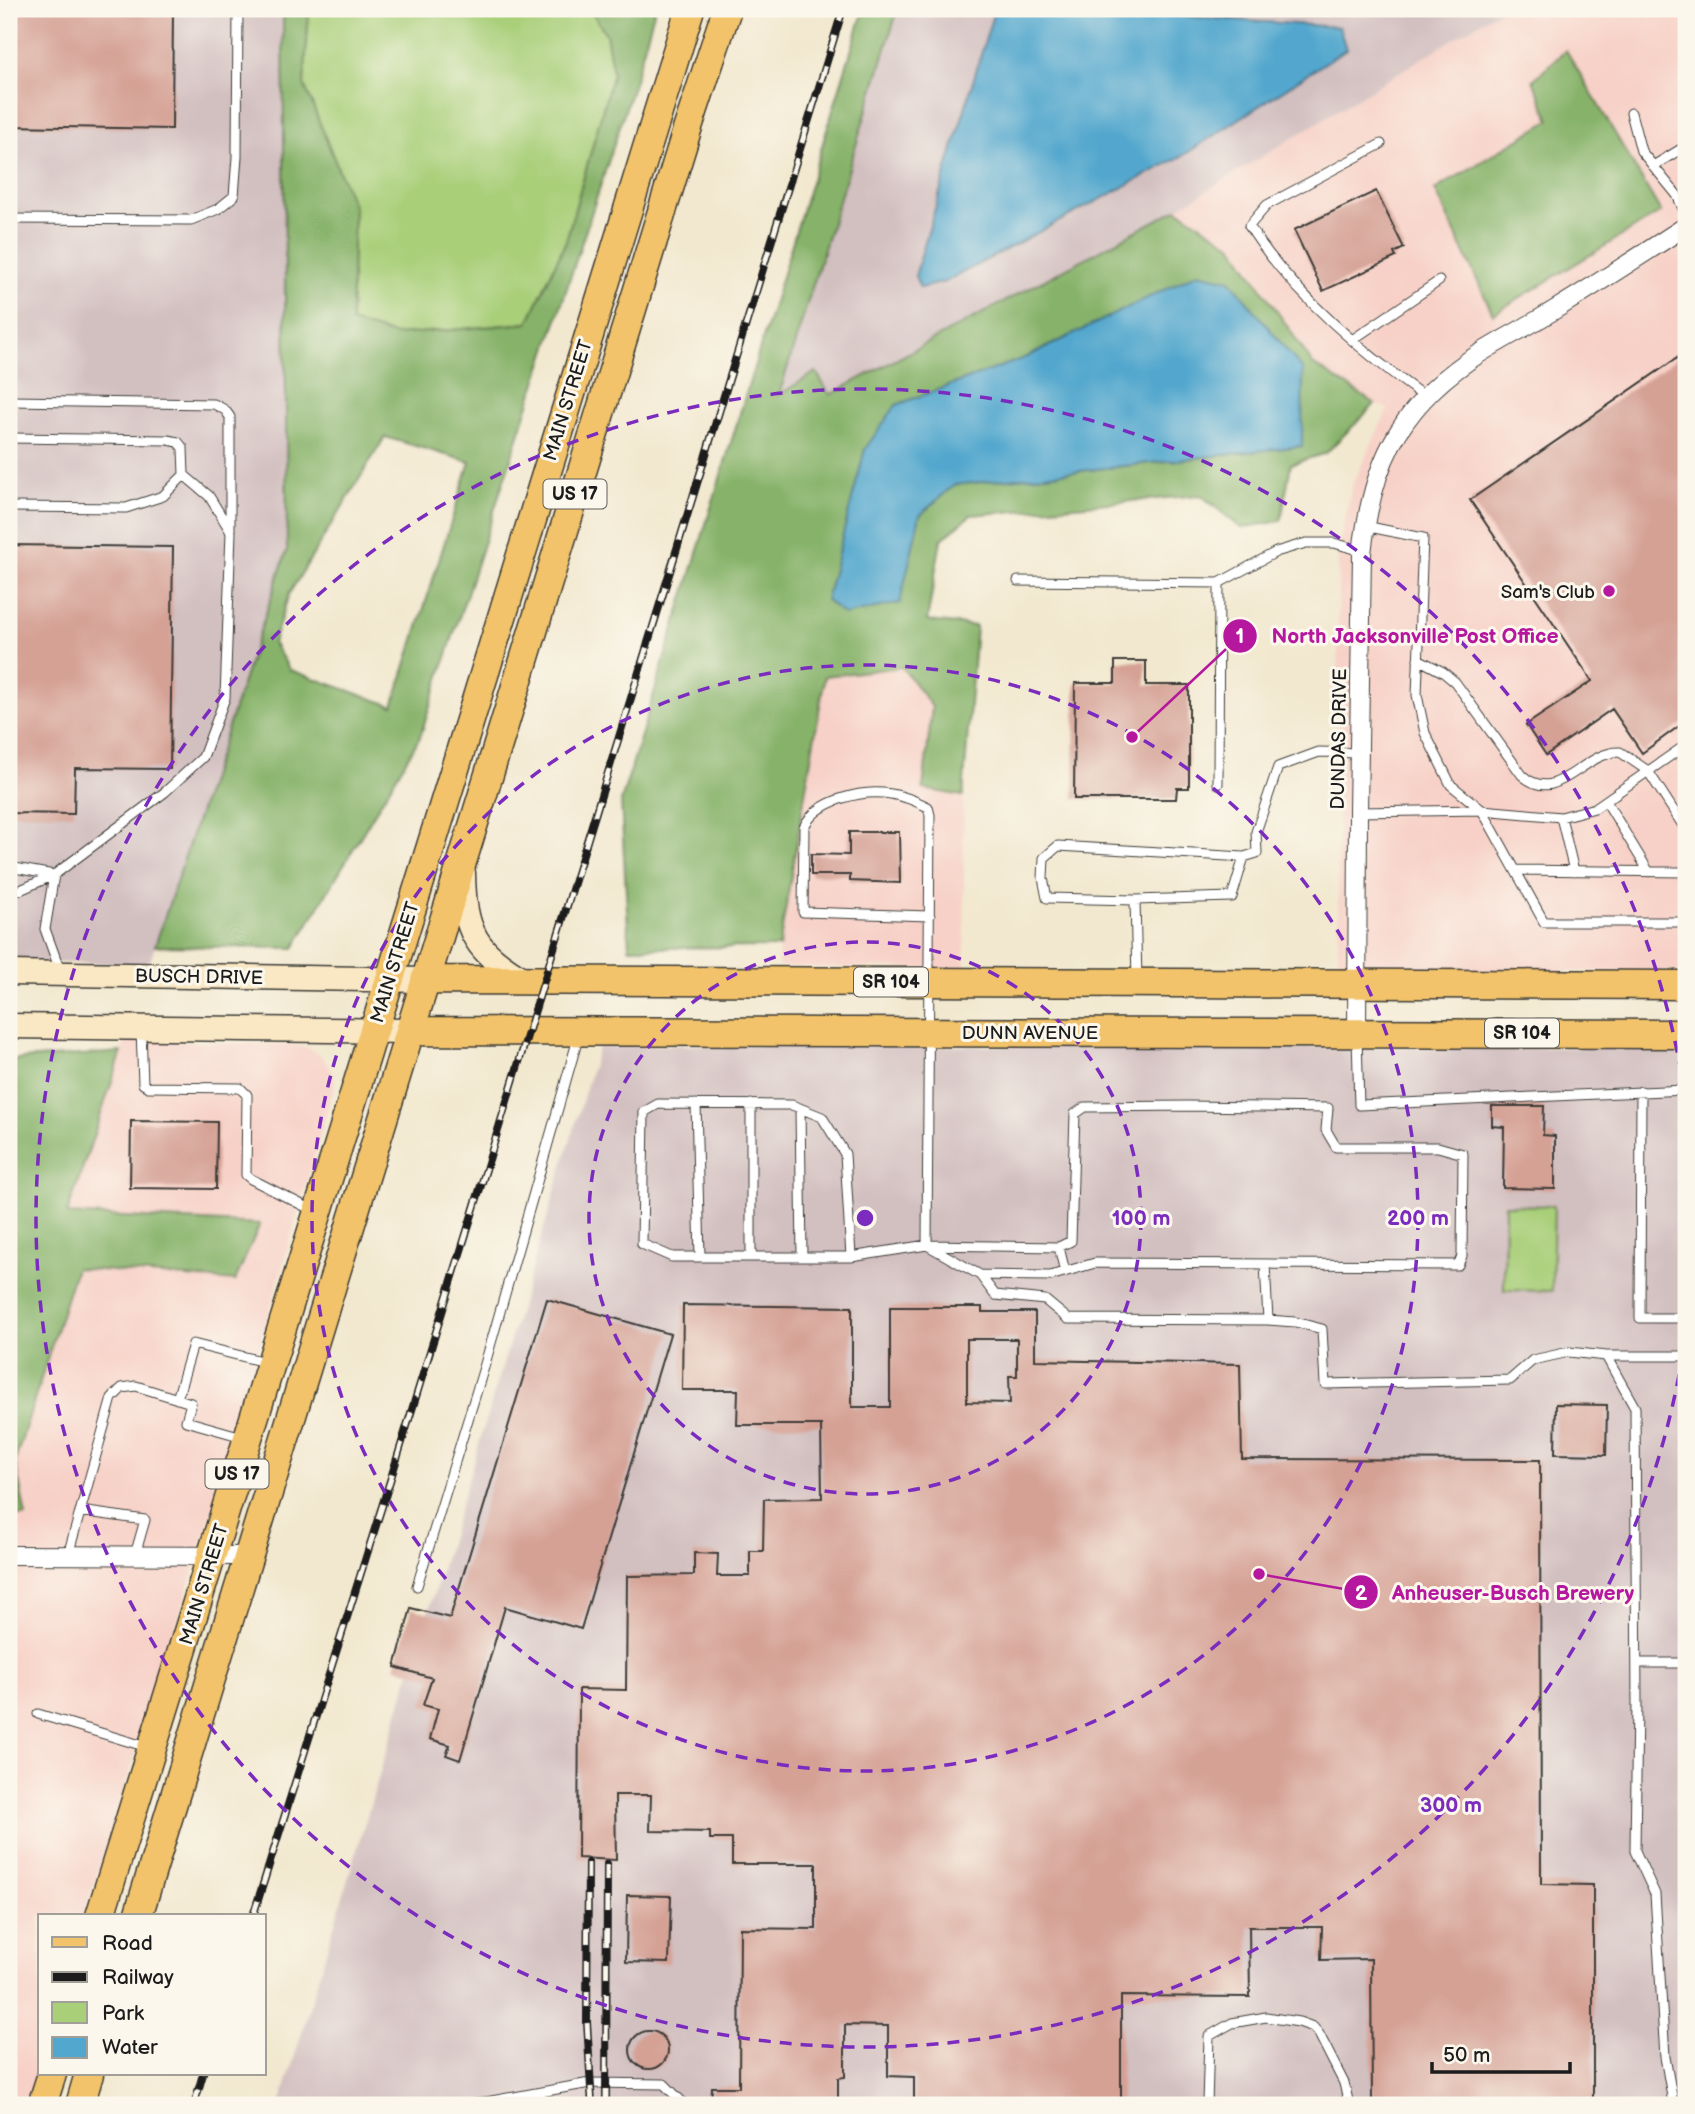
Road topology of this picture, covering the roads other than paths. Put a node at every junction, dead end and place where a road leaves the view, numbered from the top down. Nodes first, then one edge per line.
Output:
1 (239, 9) edge
2 (690, 9) edge
3 (727, 9) edge
4 (1631, 113) dead end
5 (1381, 144) dead end
6 (1686, 146) edge
7 (1653, 166) junction
8 (1686, 215) edge
9 (9, 219) edge
10 (1686, 226) edge
11 (1439, 281) dead end
12 (1352, 340) junction
13 (1425, 397) junction
14 (9, 401) edge
15 (9, 438) edge
16 (184, 475) junction
17 (9, 507) edge
18 (1365, 526) junction
19 (230, 532) junction
20 (1362, 551) junction
21 (1018, 581) dead end
22 (1219, 583) junction
23 (1418, 659) junction
24 (1686, 745) edge
25 (1359, 753) junction
26 (1648, 771) junction
27 (1218, 784) dead end
28 (1606, 801) junction
29 (1482, 810) junction
30 (1358, 812) junction
31 (1561, 817) junction
32 (1686, 830) edge
33 (463, 856) junction
34 (1244, 857) junction
35 (9, 867) edge
36 (1516, 870) junction
37 (1574, 871) junction
38 (1649, 872) junction
39 (1686, 872) edge
40 (54, 875) junction
41 (9, 895) edge
42 (1135, 900) junction
43 (930, 916) junction
44 (1686, 922) edge
45 (9, 973) edge
46 (62, 974) junction
47 (389, 979) junction
48 (425, 980) junction
49 (526, 981) junction
50 (930, 983) junction
51 (1137, 983) junction
52 (1357, 984) junction
53 (1686, 985) edge
54 (9, 1026) edge
55 (141, 1028) junction
56 (580, 1030) junction
57 (373, 1031) junction
58 (410, 1031) junction
59 (929, 1031) junction
60 (1357, 1033) junction
61 (1686, 1034) edge
62 (1686, 1090) edge
63 (1641, 1091) junction
64 (696, 1104) junction
65 (751, 1104) junction
66 (800, 1108) junction
67 (317, 1213) junction
68 (927, 1245) junction
69 (1059, 1247) junction
70 (700, 1257) junction
71 (751, 1257) junction
72 (802, 1257) junction
73 (851, 1257) junction
74 (1265, 1264) junction
75 (1065, 1272) junction
76 (980, 1275) junction
77 (1686, 1318) edge
78 (1268, 1320) junction
79 (1606, 1356) junction
80 (1686, 1356) edge
81 (271, 1363) junction
82 (177, 1399) junction
83 (248, 1439) junction
84 (80, 1511) junction
85 (9, 1555) edge
86 (68, 1555) junction
87 (135, 1555) junction
88 (212, 1555) junction
89 (249, 1556) junction
90 (417, 1586) dead end
91 (1637, 1663) junction
92 (1686, 1663) edge
93 (38, 1714) dead end
94 (152, 1749) junction
95 (101, 1914) edge
96 (139, 1914) edge
97 (51, 2076) edge
98 (88, 2076) edge
99 (42, 2105) edge
100 (80, 2105) edge
101 (470, 2105) edge
102 (685, 2105) edge
103 (1207, 2105) edge
104 (1349, 2105) edge
105 (1671, 2105) edge

1 - 9 lane
2 - 47 main road, MAIN STREET / US 17
3 - 33 main road, MAIN STREET / US 17
4 - 7 lane
5 - 12 lane
6 - 7 lane
7 - 8 lane
10 - 13 street, DUNDAS DRIVE
11 - 12 lane
12 - 13 lane
13 - 18 street, DUNDAS DRIVE
14 - 19 lane
15 - 16 lane
16 - 17 lane
16 - 19 lane
18 - 20 street, DUNDAS DRIVE
18 - 23 lane
19 - 40 lane
20 - 22 lane
20 - 25 street, DUNDAS DRIVE
21 - 22 lane
22 - 27 lane
23 - 26 lane
23 - 29 lane
24 - 26 lane
25 - 30 street, DUNDAS DRIVE
25 - 34 lane
26 - 28 lane
26 - 32 lane
28 - 31 lane
28 - 38 lane
29 - 30 lane
29 - 31 lane
29 - 36 lane
30 - 52 street, DUNDAS DRIVE
31 - 37 lane
33 - 48 main road, MAIN STREET / US 17
33 - 49 street
34 - 42 lane
34 - 42 lane
35 - 40 lane
36 - 37 lane
36 - 44 lane
37 - 38 lane
38 - 39 lane
40 - 41 lane
40 - 46 lane
42 - 51 lane
43 - 43 lane
43 - 50 lane
45 - 46 street, BUSCH DRIVE
46 - 47 street, BUSCH DRIVE
47 - 48 street, SR 104
47 - 57 main road, MAIN STREET / US 17
48 - 49 main road, SR 104
48 - 58 main road, MAIN STREET / US 17
49 - 50 main road, SR 104
50 - 51 main road, SR 104
50 - 59 lane
51 - 52 main road, SR 104
52 - 53 main road, SR 104
52 - 60 street, DUNDAS DRIVE
54 - 55 street
55 - 57 street
55 - 67 lane
56 - 58 main road, DUNN AVENUE / SR 104
56 - 59 main road, DUNN AVENUE / SR 104
56 - 90 lane
57 - 58 street, DUNN AVENUE / SR 104
57 - 67 main road, MAIN STREET / US 17
58 - 89 main road, MAIN STREET / US 17
59 - 60 main road, DUNN AVENUE / SR 104
59 - 68 lane
60 - 61 main road, DUNN AVENUE / SR 104
60 - 63 lane
62 - 63 lane
63 - 77 lane
64 - 65 lane
64 - 70 lane
64 - 70 lane
65 - 66 lane
65 - 71 lane
66 - 72 lane
66 - 73 lane
67 - 81 main road, MAIN STREET / US 17
68 - 69 lane
68 - 73 lane
68 - 76 lane
69 - 74 lane
69 - 75 lane
70 - 71 lane
71 - 72 lane
72 - 73 lane
74 - 75 lane
74 - 78 lane
75 - 76 lane
76 - 78 lane
78 - 79 lane
79 - 80 lane
79 - 91 lane
81 - 82 lane
81 - 83 main road, MAIN STREET / US 17
82 - 83 lane
82 - 84 lane
83 - 88 main road, MAIN STREET / US 17
84 - 86 lane
84 - 87 lane
85 - 86 street
86 - 87 street
87 - 88 street
88 - 89 street
88 - 94 main road, MAIN STREET / US 17
89 - 96 main road, MAIN STREET / US 17
91 - 92 lane
91 - 105 lane
93 - 94 lane
94 - 95 main road, MAIN STREET / US 17
97 - 99 main road
98 - 100 main road
101 - 102 lane
103 - 104 lane

